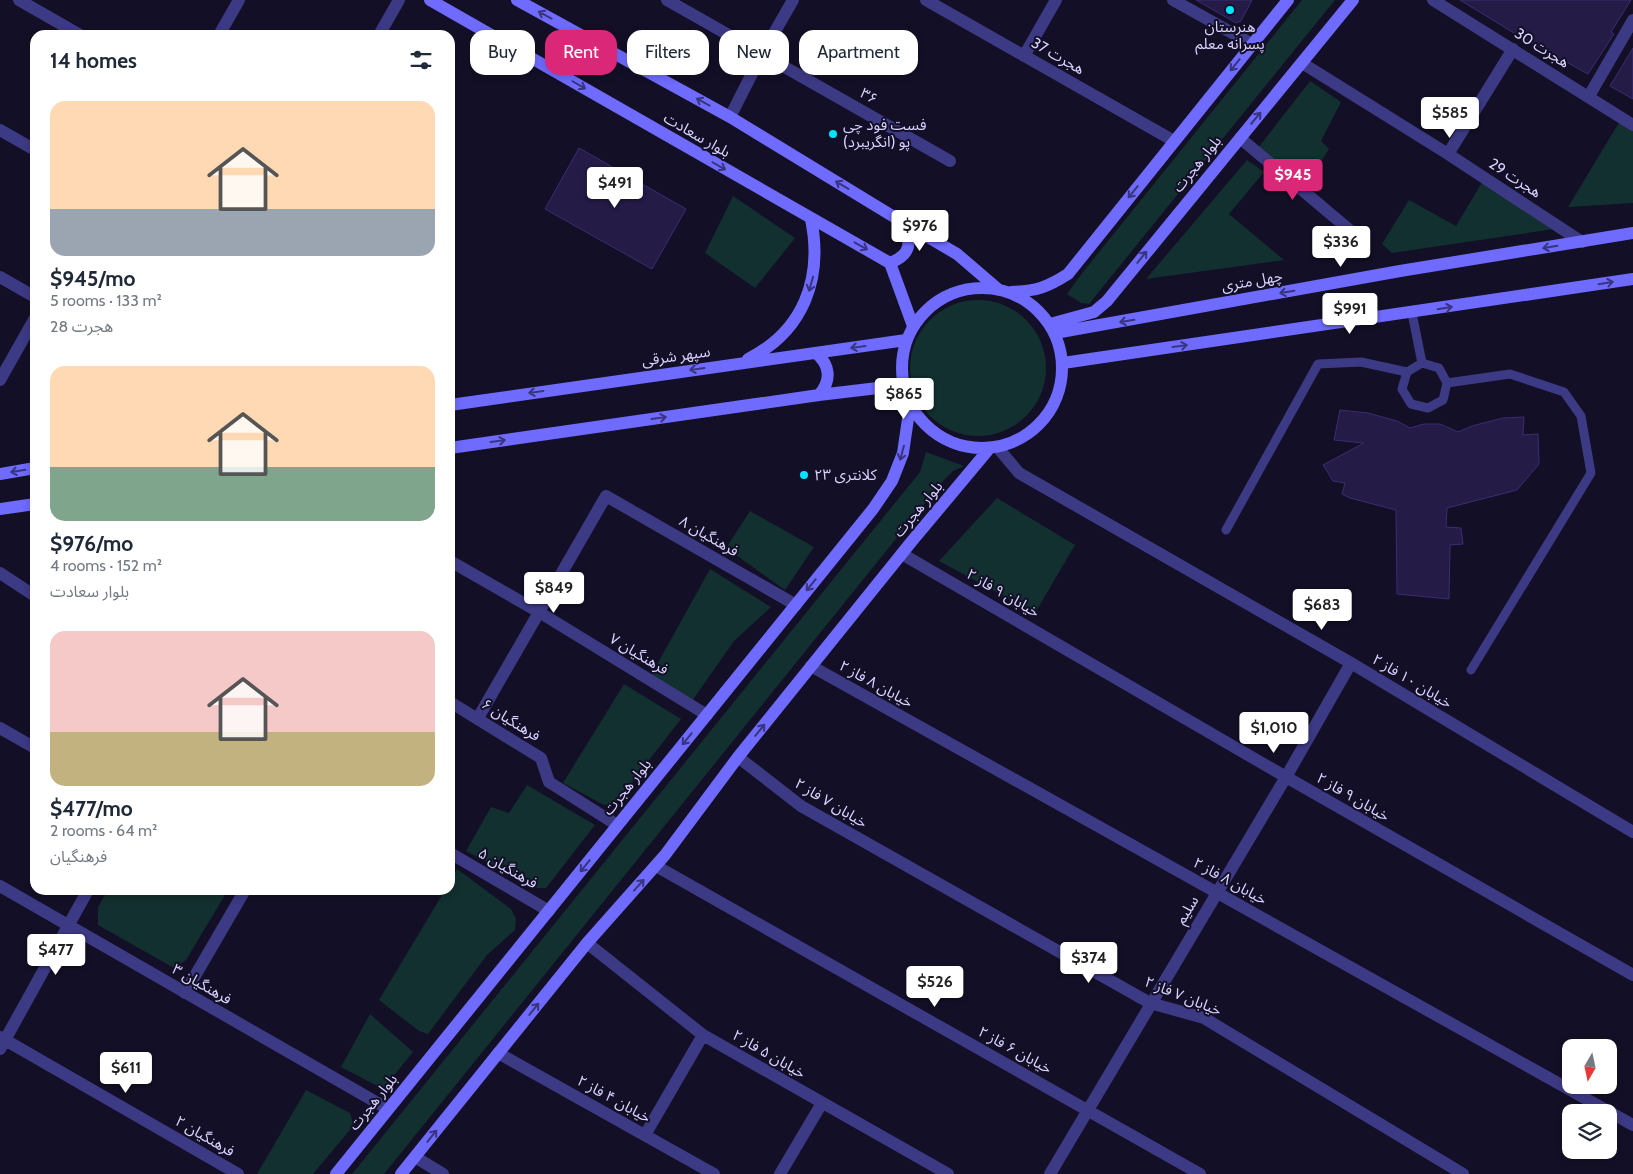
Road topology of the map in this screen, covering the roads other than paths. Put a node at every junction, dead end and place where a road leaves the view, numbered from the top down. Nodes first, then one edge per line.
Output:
1 (19, 0) edge
2 (239, 0) edge
3 (399, 0) edge
4 (430, 0) edge
5 (516, 0) edge
6 (667, 0) edge
7 (793, 0) edge
8 (926, 0) edge
9 (1056, 0) edge
10 (1173, 0) edge
11 (1288, 0) edge
12 (1353, 0) edge
13 (1433, 0) edge
14 (1633, 20) edge
15 (71, 30) edge
16 (222, 30) edge
17 (382, 30) edge
18 (720, 30) edge
19 (776, 30) edge
20 (1252, 44) junction
21 (1513, 49) junction
22 (1024, 56) junction
23 (1302, 64) junction
24 (789, 69) edge
25 (751, 75) edge
26 (1589, 96) junction
27 (730, 117) junction
28 (1633, 125) edge
29 (0, 130) edge
30 (1240, 138) junction
31 (1174, 141) junction
32 (30, 147) edge
33 (1448, 154) junction
34 (950, 161) dead end
35 (811, 219) junction
36 (904, 223) junction
37 (1633, 233) edge
38 (1364, 242) dead end
39 (1582, 242) junction
40 (890, 263) junction
41 (0, 277) edge
42 (1633, 279) edge
43 (1003, 291) junction
44 (30, 294) edge
45 (1412, 313) junction
46 (913, 326) junction
47 (30, 327) edge
48 (1052, 329) junction
49 (906, 340) junction
50 (816, 352) junction
51 (742, 363) junction
52 (1063, 363) junction
53 (1422, 363) junction
54 (1407, 372) junction
55 (0, 380) edge
56 (1447, 383) junction
57 (903, 385) junction
58 (819, 395) junction
59 (455, 404) edge
60 (910, 405) junction
61 (455, 447) edge
62 (994, 448) junction
63 (30, 469) edge
64 (0, 474) edge
65 (30, 505) edge
66 (0, 509) edge
67 (1226, 530) dead end
68 (902, 554) junction
69 (455, 564) edge
70 (0, 573) edge
71 (30, 593) edge
72 (796, 605) junction
73 (539, 612) junction
74 (1351, 663) junction
75 (811, 666) junction
76 (1471, 670) dead end
77 (455, 705) edge
78 (707, 714) junction
79 (478, 718) junction
80 (0, 728) edge
81 (30, 745) edge
82 (738, 757) junction
83 (1286, 777) junction
84 (617, 825) junction
85 (1633, 832) edge
86 (455, 856) edge
87 (656, 866) junction
88 (0, 886) edge
89 (1217, 892) junction
90 (85, 895) edge
91 (242, 895) edge
92 (549, 911) junction
93 (68, 925) junction
94 (587, 943) junction
95 (1633, 976) edge
96 (185, 993) junction
97 (1150, 1003) junction
98 (703, 1035) junction
99 (2, 1042) edge
100 (498, 1053) junction
101 (822, 1103) junction
102 (388, 1109) junction
103 (1088, 1110) junction
104 (1633, 1124) edge
105 (645, 1135) junction
106 (415, 1157) junction
107 (238, 1174) edge
108 (336, 1174) edge
109 (401, 1174) edge
110 (443, 1174) edge
111 (714, 1174) edge
112 (780, 1174) edge
113 (948, 1174) edge
114 (1050, 1174) edge
115 (1200, 1174) edge
116 (1463, 1174) edge

1 - 15 street
2 - 16 street
3 - 17 street
4 -> 35 main road, بلوار سعادت
27 -> 5 main road, بلوار سعادت
6 - 18 street, ۳۶
7 - 19 street
8 - 22 street, هجرت 37
9 - 22 street
10 - 20 street
11 - 20 main road
12 - 23 main road, بلوار هجرت
13 - 21 street, هجرت 30
14 - 26 street
20 -> 31 main road
21 - 26 street, هجرت 30
21 - 33 street
22 - 31 street, هجرت 37
30 -> 23 main road, بلوار هجرت
23 - 33 street, هجرت 29
24 - 34 street, ۳۶
25 - 27 street
26 - 28 street, هجرت 30
36 -> 27 main road, بلوار سعادت
29 - 32 street
30 - 38 street
48 -> 30 main road, بلوار هجرت
31 -> 43 main road
33 - 39 street, هجرت 29
35 -> 40 main road, بلوار سعادت
35 -> 51 main road
36 - 40 main road
36 - 43 main road, بلوار سعادت
37 - 39 main road, چهل متری
39 -> 48 main road, چهل متری
40 - 46 main road
41 - 44 street
45 -> 42 main road
43 - 46 main road
43 - 48 main road
52 -> 45 main road
45 - 53 lane
46 - 49 main road
47 - 55 street
48 - 52 main road
49 -> 50 main road, سپهر شرقی
49 - 57 main road
50 - 51 main road, سپهر شرقی
50 - 58 main road
51 -> 59 main road, سپهر شرقی
52 - 62 main road
53 - 54 lane
53 - 56 lane
54 - 56 lane
54 - 67 lane
56 - 76 lane
57 - 58 main road
57 - 60 main road
61 -> 58 main road
60 - 62 main road
60 -> 72 main road, بلوار هجرت
62 - 68 main road, بلوار هجرت
62 - 74 street, خیابان ۱۰ فاز ۲
63 -> 64 main road
65 - 66 main road
68 - 75 main road, بلوار هجرت
68 - 83 street, خیابان ۹ فاز ۲
69 - 73 street, فرهنگیان ۷
70 - 71 street
72 - 73 street, فرهنگیان ۸
72 - 78 main road, بلوار هجرت
73 - 78 street, فرهنگیان ۷
73 - 79 street
74 - 83 street, سلیم
74 - 85 street, خیابان ۱۰ فاز ۲
82 -> 75 main road, بلوار هجرت
75 - 89 street, خیابان ۸ فاز ۲
77 - 79 street, فرهنگیان ۶
78 -> 84 main road, بلوار هجرت
79 - 84 street, فرهنگیان ۶
80 - 81 street
82 - 87 main road, بلوار هجرت
82 - 97 street, خیابان ۷ فاز ۲
83 - 89 street, سلیم
83 - 95 street, خیابان ۹ فاز ۲
84 -> 92 main road, بلوار هجرت
86 - 92 street, فرهنگیان ۵
94 -> 87 main road, بلوار هجرت
87 - 103 street, خیابان ۶ فاز ۲
88 - 93 street, فرهنگیان ۳
89 - 97 street, سلیم
89 - 104 street, خیابان ۸ فاز ۲
90 - 93 street
91 - 96 street
92 - 102 main road, بلوار هجرت
93 - 96 street, فرهنگیان ۳
93 - 99 street
94 - 98 street, خیابان ۵ فاز ۲
100 -> 94 main road, بلوار هجرت
96 - 102 street, فرهنگیان ۳
97 - 103 street, سلیم
97 - 116 street, خیابان ۷ فاز ۲
98 - 101 street, خیابان ۵ فاز ۲
98 - 105 street
99 - 107 street, فرهنگیان ۲
100 - 105 street, خیابان ۴ فاز ۲
106 -> 100 main road, بلوار هجرت
101 - 112 street
101 - 113 street, خیابان ۵ فاز ۲
102 - 108 main road, بلوار هجرت
103 - 114 street, سلیم
103 - 115 street, خیابان ۶ فاز ۲
105 - 111 street, خیابان ۴ فاز ۲
106 - 109 main road, بلوار هجرت
106 - 110 street

